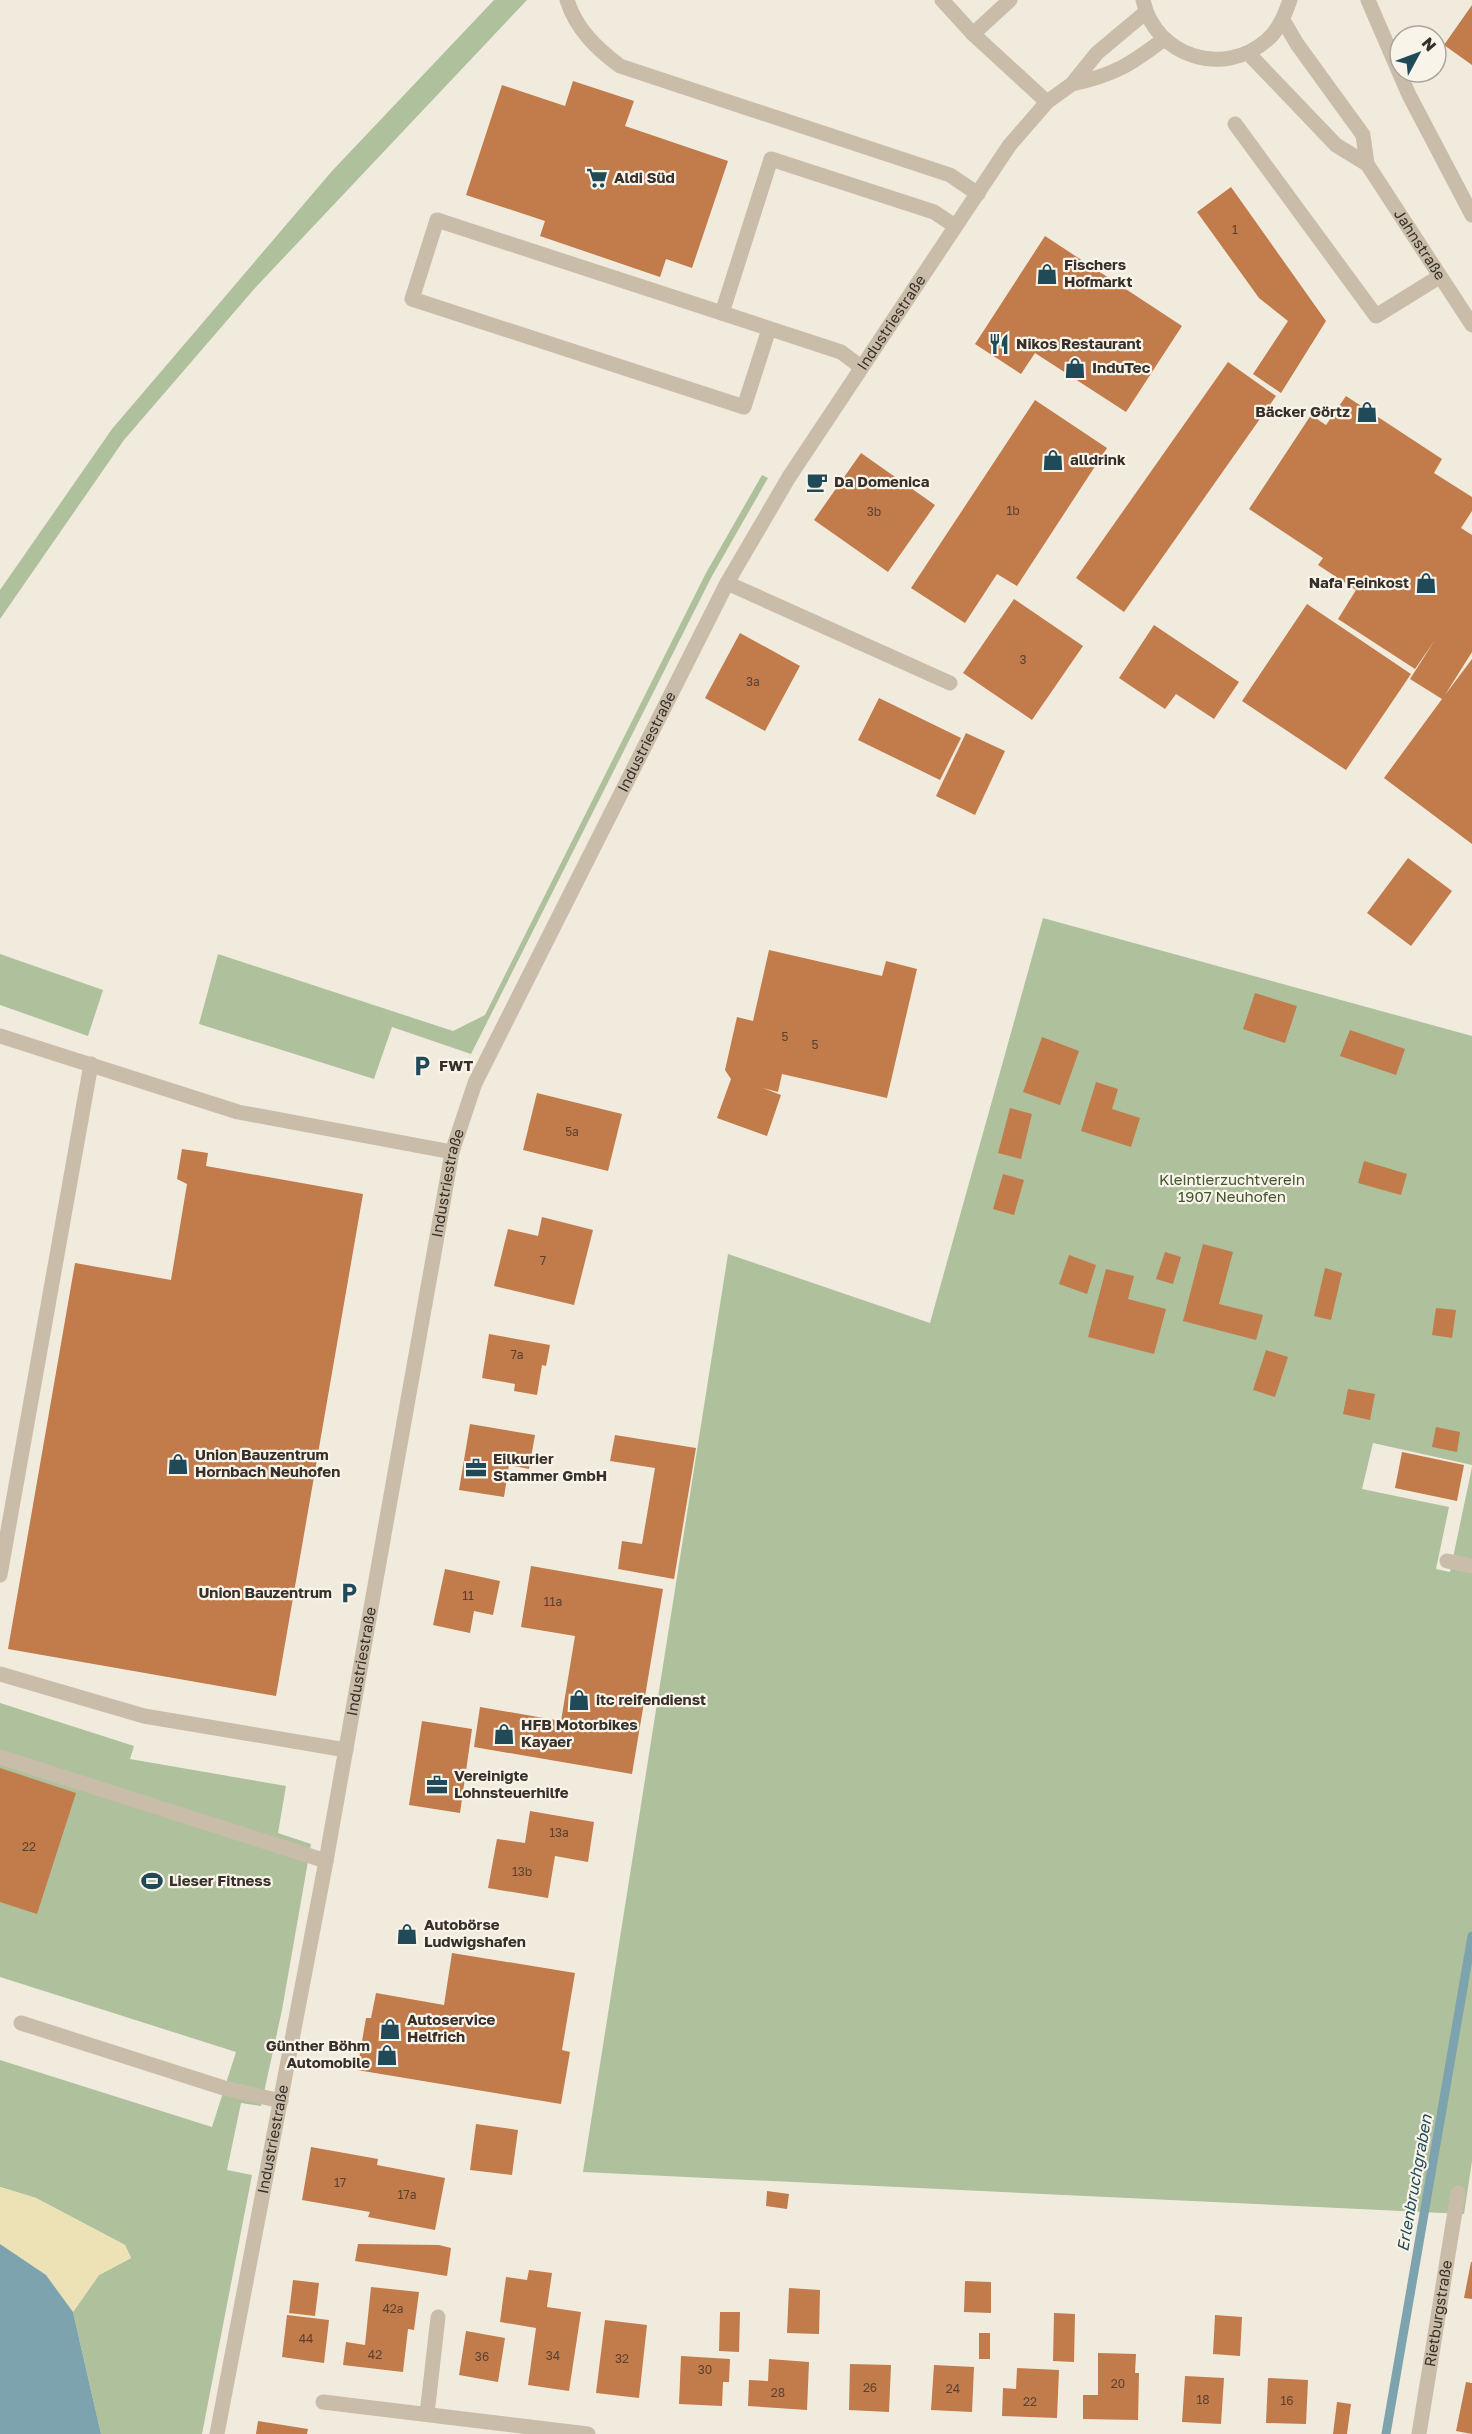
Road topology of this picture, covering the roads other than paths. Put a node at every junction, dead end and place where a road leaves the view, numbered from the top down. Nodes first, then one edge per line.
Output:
1 (567, 0) edge
2 (942, 0) edge
3 (1010, 0) edge
4 (1290, 0) edge
5 (1368, 0) edge
6 (1145, 6) edge
7 (1283, 20) junction
8 (973, 34) junction
9 (1164, 39) junction
10 (1248, 53) junction
11 (1072, 84) junction
12 (1047, 102) junction
13 (1234, 124) dead end
14 (1367, 164) junction
15 (978, 194) junction
16 (1472, 215) edge
17 (955, 226) junction
18 (1439, 277) junction
19 (722, 313) junction
20 (1472, 325) edge
21 (769, 329) junction
22 (861, 367) junction
23 (727, 583) junction
24 (950, 683) dead end
25 (0, 1036) edge
26 (91, 1064) junction
27 (452, 1152) junction
28 (1447, 1561) dead end
29 (1472, 1566) edge
30 (0, 1575) edge
31 (0, 1674) edge
32 (346, 1750) junction
33 (0, 1757) edge
34 (326, 1861) junction
35 (21, 2023) dead end
36 (281, 2101) junction
37 (1458, 2193) dead end
38 (438, 2317) dead end
39 (323, 2402) dead end
40 (427, 2415) junction
41 (217, 2434) edge
42 (588, 2434) edge
43 (1419, 2434) edge

1 - 15 street
2 - 8 street
3 - 8 street
4 - 7 street
5 - 16 street
6 - 9 street
6 - 11 street, Industriestraße
7 - 10 street
7 - 14 street, Jahnstraße
8 - 12 street
9 - 10 street
9 - 11 street, Industriestraße
10 - 14 street, Jahnstraße
11 - 12 street, Industriestraße
12 - 15 street, Industriestraße
13 - 18 street
14 - 18 street, Jahnstraße
15 - 17 street, Industriestraße
17 - 19 street
17 - 22 street, Industriestraße
18 - 20 street, Jahnstraße
19 - 21 street
19 - 21 street
21 - 22 street
22 - 23 street, Industriestraße
23 - 24 street
23 - 27 street, Industriestraße
25 - 26 street
26 - 27 street
26 - 30 street
27 - 32 street, Industriestraße
28 - 29 street
31 - 32 street
32 - 34 street, Industriestraße
33 - 34 street
34 - 36 street, Industriestraße
35 - 36 street
36 - 41 street, Industriestraße
37 - 43 street, Rietburgstraße
38 - 40 street
39 - 40 street
40 - 42 street

